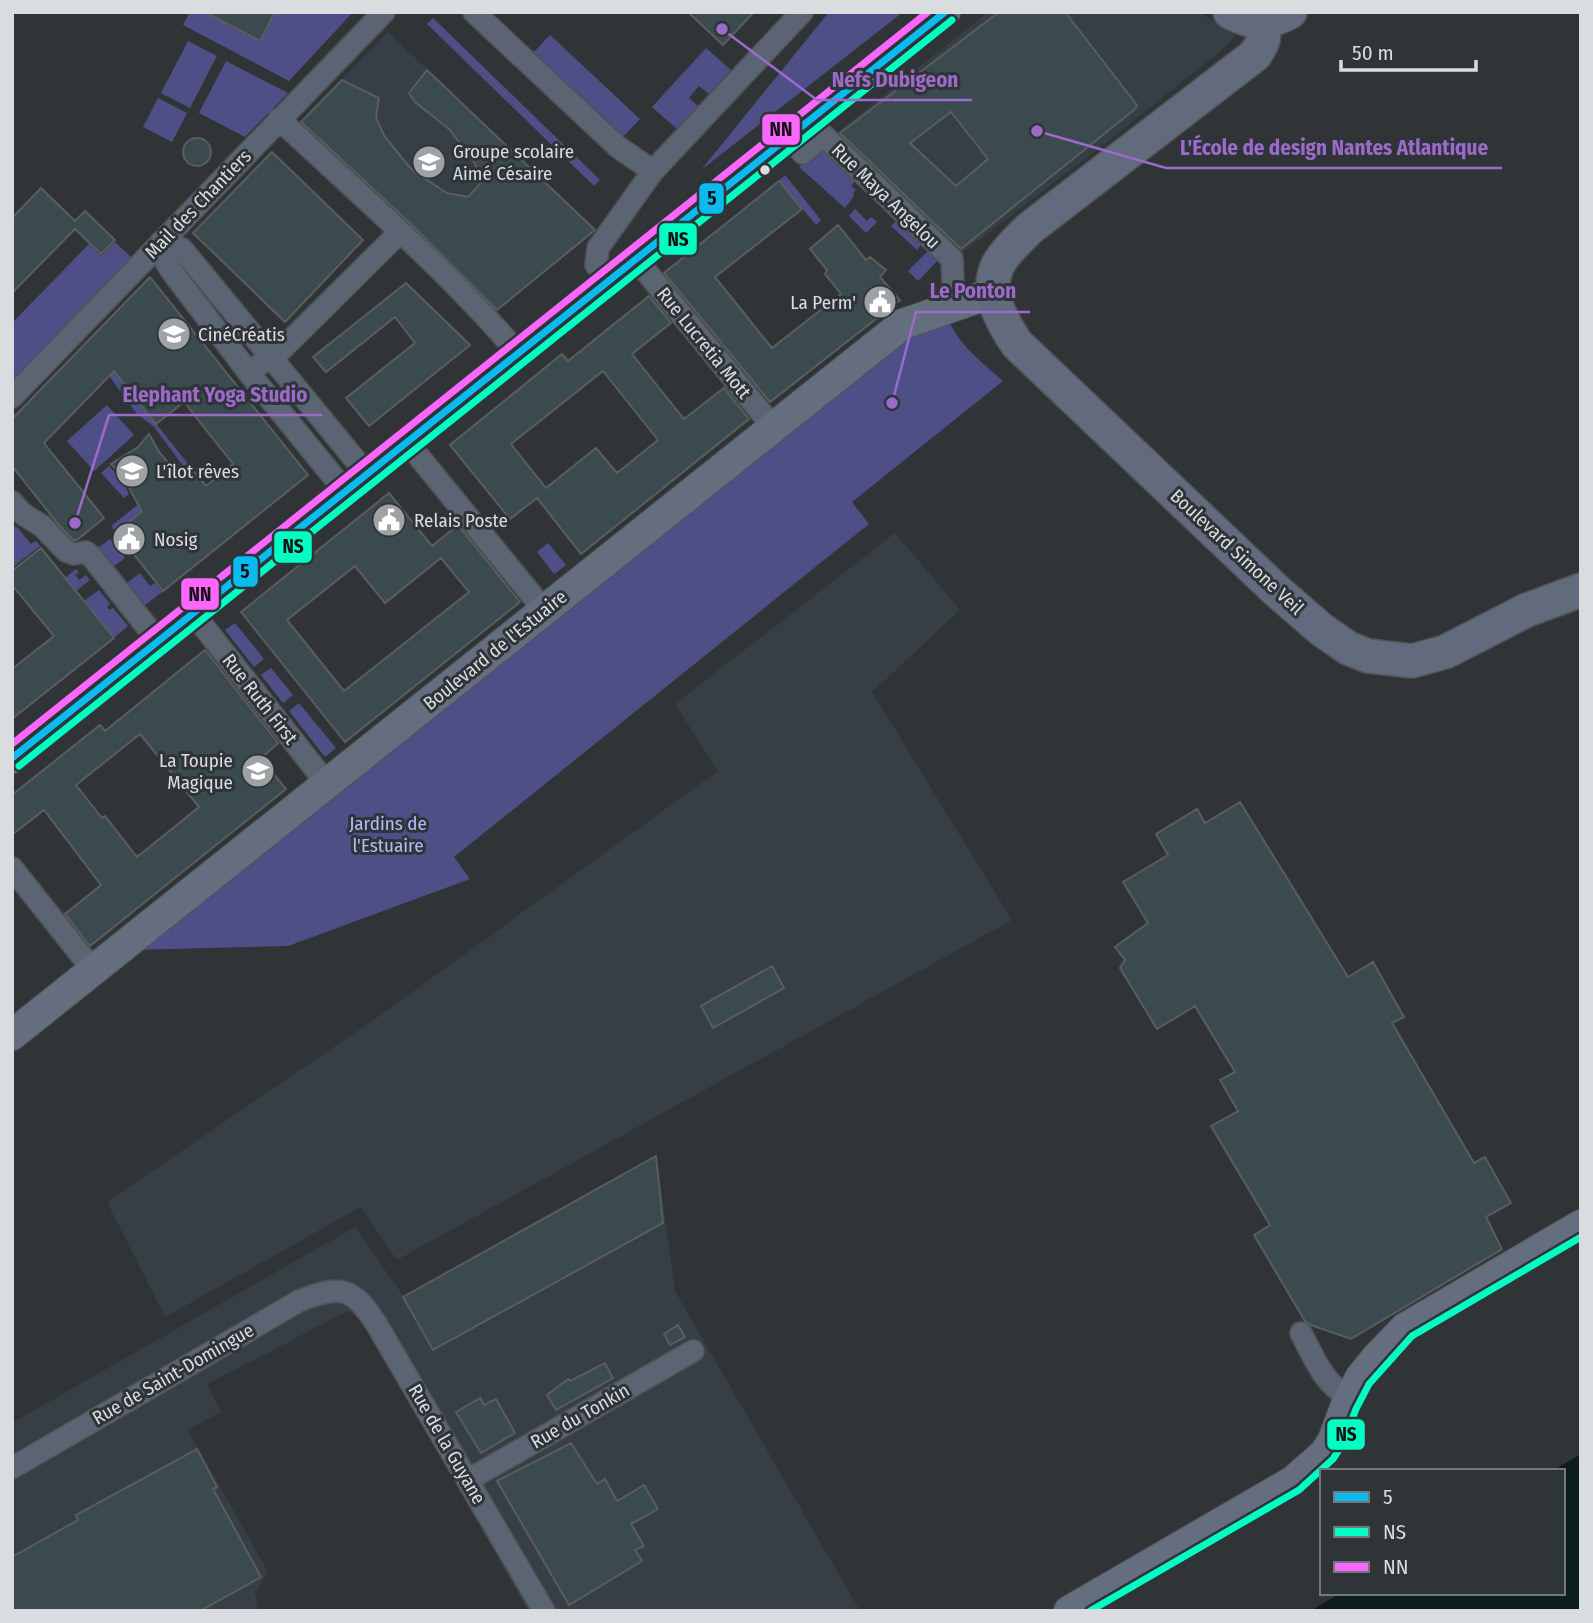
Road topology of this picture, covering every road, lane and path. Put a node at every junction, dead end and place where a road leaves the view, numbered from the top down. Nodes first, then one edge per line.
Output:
1 (384, 12) edge
2 (474, 12) edge
3 (802, 12) edge
4 (945, 12) edge
5 (1267, 16) edge
6 (279, 119) junction
7 (789, 137) junction
8 (653, 171) junction
9 (400, 232) junction
10 (170, 252) junction
11 (636, 259) junction
12 (596, 265) dead end
13 (206, 278) junction
14 (189, 293) junction
15 (992, 293) junction
16 (954, 304) junction
17 (518, 353) junction
18 (271, 358) junction
19 (249, 373) junction
20 (12, 397) edge
21 (773, 427) junction
22 (407, 442) junction
23 (356, 482) junction
24 (12, 502) edge
25 (1581, 590) edge
26 (544, 610) junction
27 (193, 613) junction
28 (158, 641) junction
29 (12, 758) edge
30 (327, 785) junction
31 (12, 868) edge
32 (93, 970) junction
33 (12, 1035) edge
34 (1581, 1224) edge
35 (337, 1291) joint
36 (1301, 1333) dead end
37 (693, 1351) dead end
38 (1349, 1397) junction
39 (20, 1463) edge
40 (468, 1480) junction
41 (544, 1611) edge
42 (1069, 1611) edge

1 - 6 street, Mail des Chantiers
2 - 8 street
3 - 8 street
4 - 7 main road
5 - 15 main road
6 - 9 street
6 - 10 street, Mail des Chantiers
7 - 11 main road
7 - 16 street, Rue Maya Angelou
8 - 12 street
9 - 17 street
9 - 18 street
10 - 13 street
10 - 14 street
10 - 20 street, Mail des Chantiers
11 - 17 main road
11 - 21 street, Rue Lucretia Mott
13 - 14 street
13 - 18 street
14 - 19 street
15 - 16 main road, Boulevard de l'Estuaire
15 - 25 main road, Boulevard Simone Veil
16 - 21 main road, Boulevard de l'Estuaire
17 - 22 main road
18 - 19 street
18 - 23 street
19 - 23 street
21 - 26 main road, Boulevard de l'Estuaire
22 - 23 main road
22 - 26 street
23 - 27 main road
24 - 28 street
26 - 30 main road, Boulevard de l'Estuaire
27 - 28 main road
27 - 30 street, Rue Ruth First
28 - 29 main road
30 - 32 main road, Boulevard de l'Estuaire
31 - 32 street
32 - 33 main road, Boulevard de l'Estuaire
34 - 38 main road
35 - 39 street, Rue de Saint-Domingue
35 - 40 street, Rue de la Guyane
36 - 38 street
37 - 40 street, Rue du Tonkin
38 - 42 main road
40 - 41 street, Rue de la Guyane

